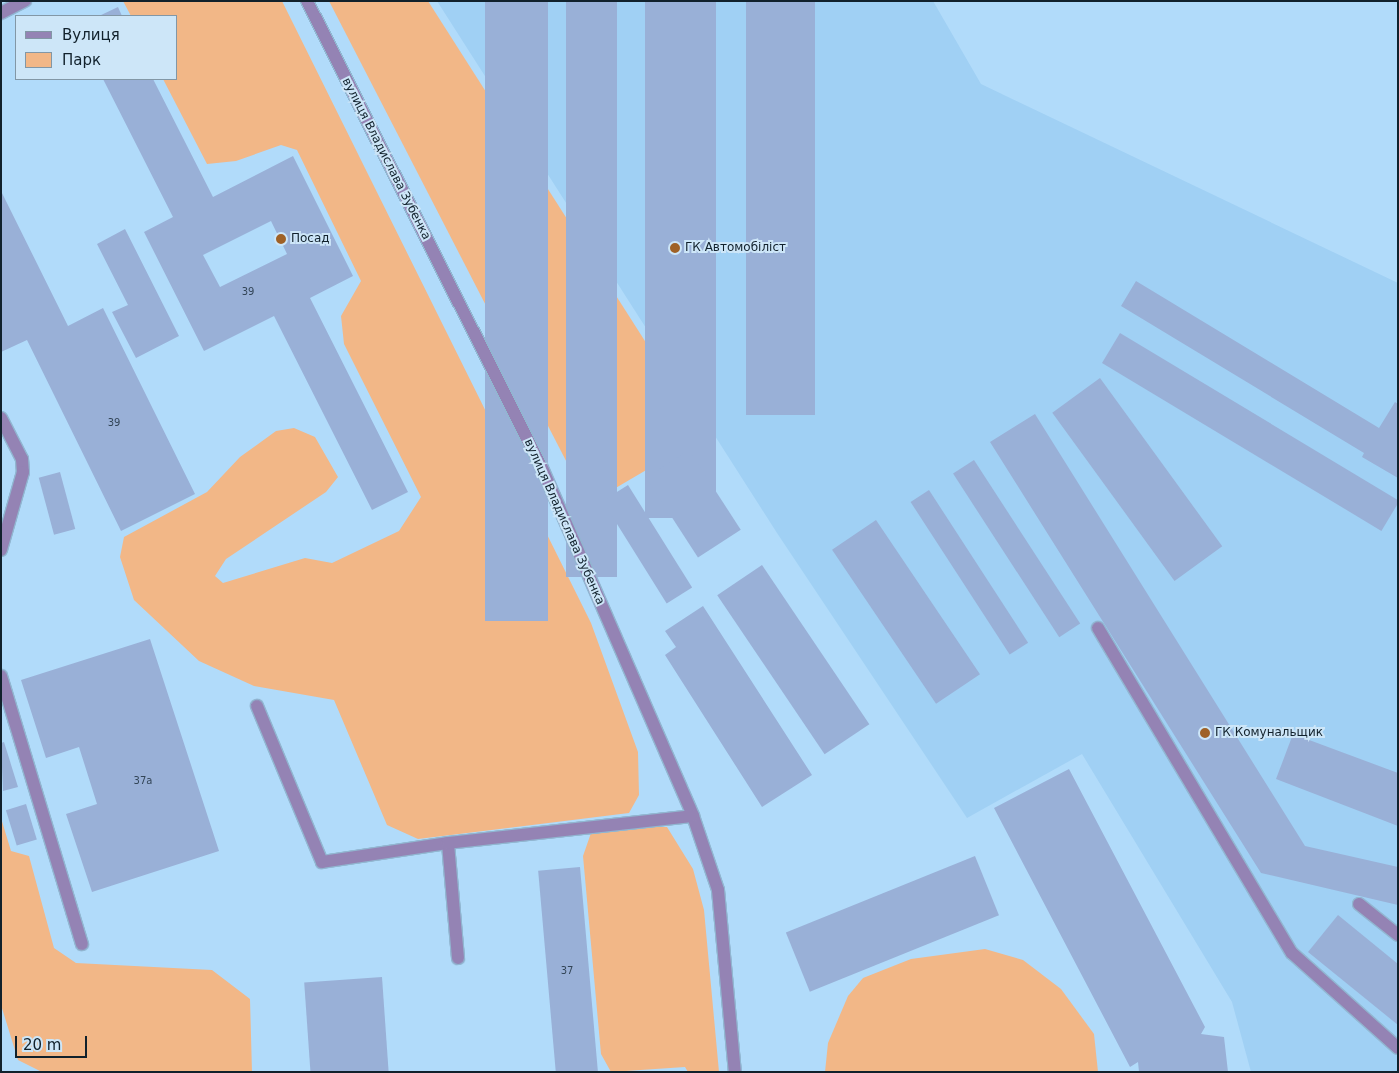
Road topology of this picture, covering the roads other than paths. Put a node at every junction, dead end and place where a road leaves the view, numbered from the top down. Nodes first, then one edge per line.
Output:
1 (25, 1) edge
2 (307, 1) edge
3 (1, 12) edge
4 (1, 418) edge
5 (1, 550) edge
6 (1098, 628) dead end
7 (1, 676) edge
8 (257, 706) dead end
9 (693, 816) junction
10 (448, 843) junction
11 (1359, 904) dead end
12 (1398, 935) edge
13 (82, 944) dead end
14 (458, 958) dead end
15 (1398, 1048) edge
16 (735, 1072) edge

1 - 3 street
2 - 9 street, вулиця Владислава Зубенка
4 - 5 street
6 - 15 street
7 - 13 street
8 - 10 street
9 - 10 street
9 - 16 street, вулиця Владислава Зубенка
10 - 14 street
11 - 12 street

